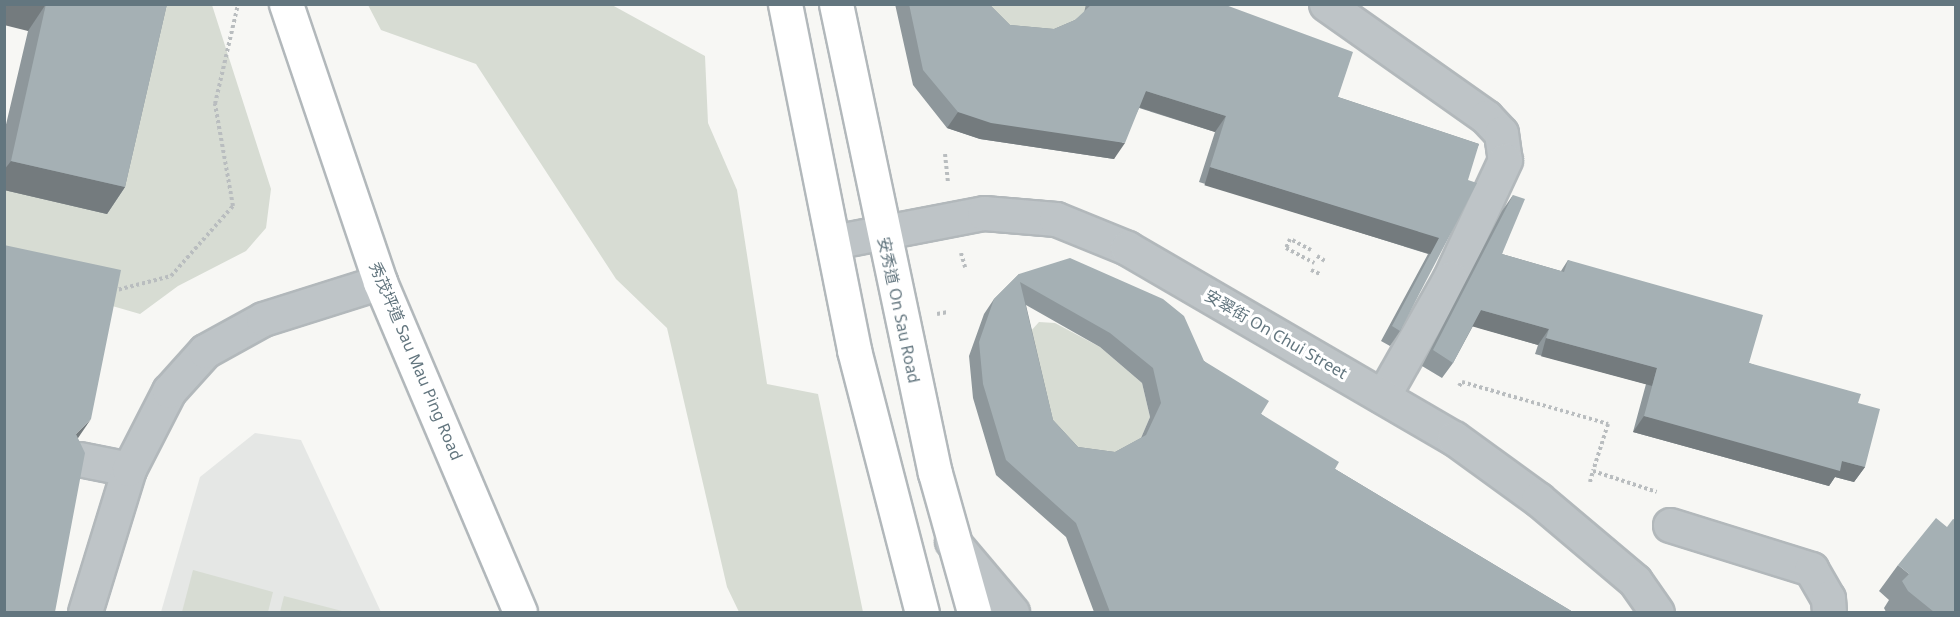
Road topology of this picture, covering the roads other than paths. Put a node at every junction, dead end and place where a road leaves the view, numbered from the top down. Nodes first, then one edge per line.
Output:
1 (286, 4) edge
2 (785, 4) edge
3 (836, 4) edge
4 (1326, 4) edge
5 (882, 232) junction
6 (833, 242) junction
7 (380, 282) junction
8 (1383, 396) junction
9 (79, 459) edge
10 (129, 469) junction
11 (1670, 511) road end
12 (952, 540) junction
13 (85, 612) edge
14 (520, 612) edge
15 (922, 612) edge
16 (974, 612) edge
17 (1012, 612) edge
18 (1657, 612) edge
19 (1829, 612) edge

1 - 7 main road, 秀茂坪道 Sau Mau Ping Road
2 - 6 main road
3 - 5 main road, 安秀道 On Sau Road
4 - 8 street
5 - 6 street, 安翠街 On Chui Street
5 - 8 street, 安翠街 On Chui Street
5 - 12 main road, 安秀道 On Sau Road
6 - 15 main road
7 - 10 street
7 - 14 main road, 秀茂坪道 Sau Mau Ping Road
8 - 18 street, 安翠街 On Chui Street
9 - 10 street
10 - 13 street
11 - 19 street
12 - 16 main road, 安秀道 On Sau Road
12 - 17 street

